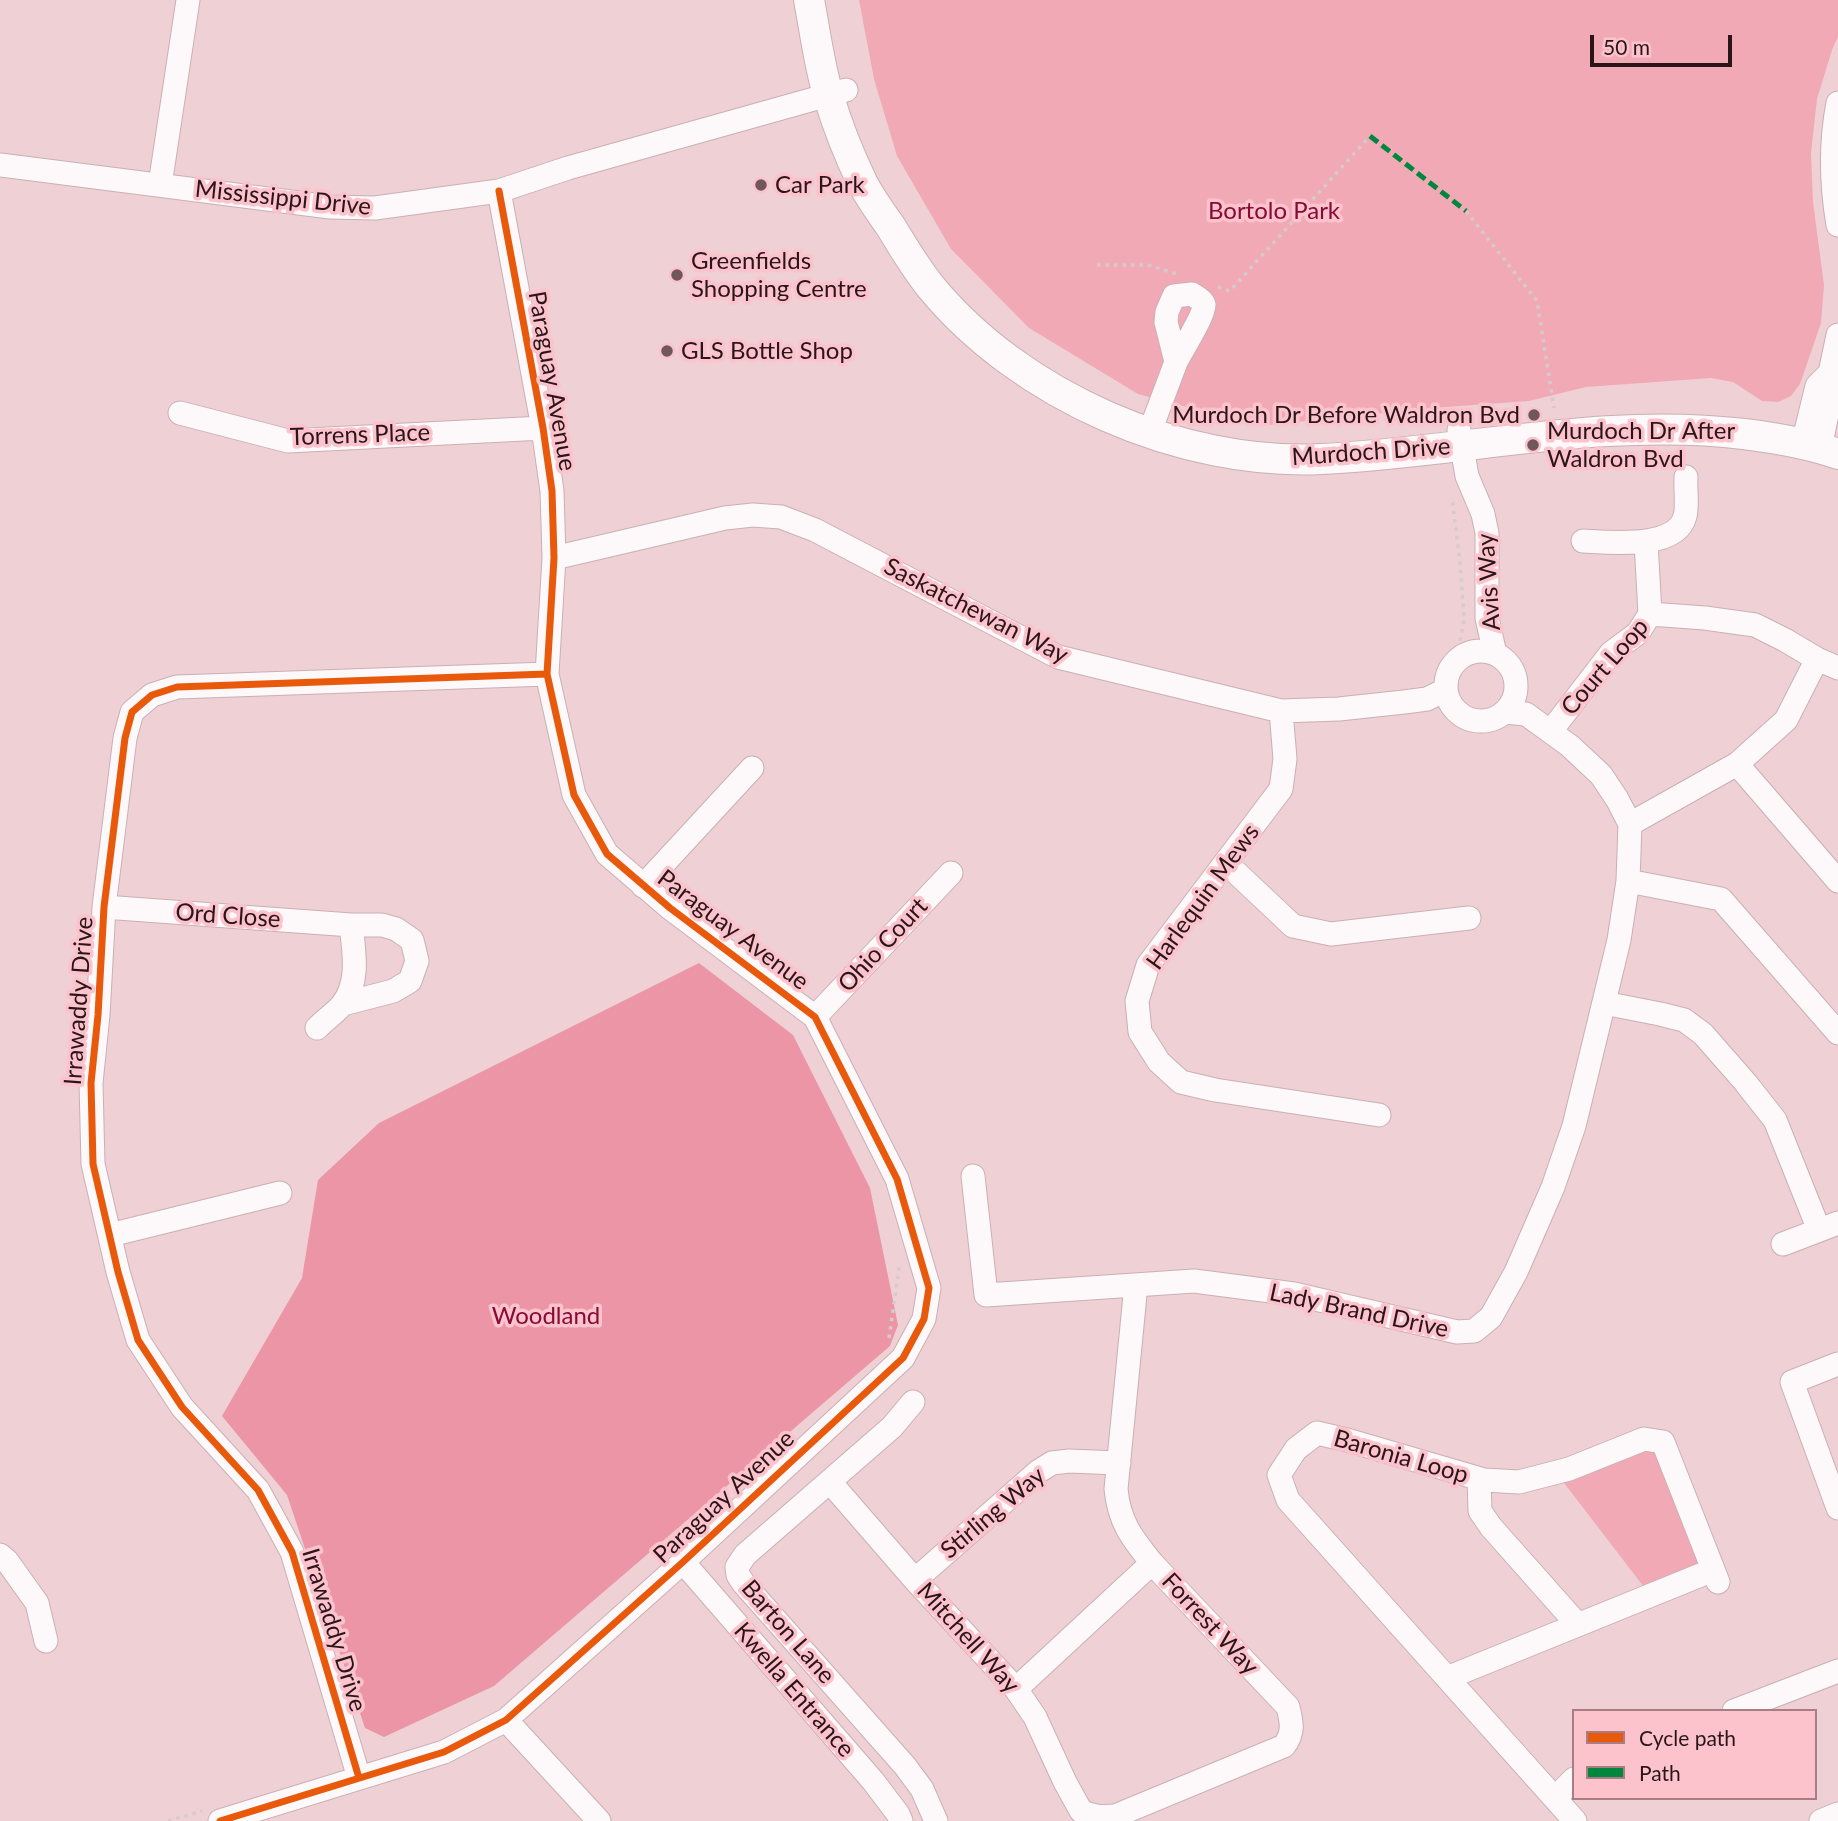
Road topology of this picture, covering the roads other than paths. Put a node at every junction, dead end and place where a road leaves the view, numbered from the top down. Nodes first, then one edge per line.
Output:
1 (188, 0) edge
2 (809, 0) edge
3 (829, 0) edge
4 (837, 92) junction
5 (1838, 103) edge
6 (0, 165) edge
7 (160, 185) junction
8 (499, 191) junction
9 (1838, 225) edge
10 (1838, 335) edge
11 (1176, 362) dead end
12 (180, 413) dead end
13 (1155, 418) junction
14 (543, 428) junction
15 (1461, 438) junction
16 (1822, 440) edge
17 (1686, 477) dead end
18 (1583, 541) dead end
19 (1646, 542) junction
20 (554, 558) junction
21 (1650, 614) junction
22 (1495, 654) junction
23 (1828, 663) edge
24 (547, 674) junction
25 (1445, 682) junction
26 (1281, 711) junction
27 (1506, 712) junction
28 (1550, 731) junction
29 (1737, 764) junction
30 (752, 768) dead end
31 (1630, 824) junction
32 (1226, 863) junction
33 (951, 873) dead end
34 (1628, 881) junction
35 (1838, 881) edge
36 (643, 886) junction
37 (104, 907) junction
38 (1469, 918) dead end
39 (351, 925) junction
40 (1604, 1003) junction
41 (343, 1004) junction
42 (815, 1017) junction
43 (317, 1028) dead end
44 (1838, 1033) edge
45 (1379, 1115) dead end
46 (973, 1176) dead end
47 (280, 1193) dead end
48 (1828, 1226) edge
49 (110, 1235) junction
50 (1783, 1244) dead end
51 (1136, 1285) junction
52 (1838, 1364) edge
53 (913, 1402) dead end
54 (1119, 1463) junction
55 (1479, 1479) junction
56 (830, 1482) junction
57 (1838, 1508) edge
58 (0, 1555) edge
59 (683, 1562) junction
60 (1152, 1563) junction
61 (915, 1580) junction
62 (1578, 1625) junction
63 (46, 1641) dead end
64 (1838, 1671) edge
65 (1447, 1678) junction
66 (1016, 1689) junction
67 (1739, 1709) edge
68 (506, 1720) junction
69 (359, 1778) junction
70 (1572, 1781) edge
71 (1555, 1798) junction
72 (1838, 1814) edge
73 (213, 1815) edge
74 (1079, 1816) edge
75 (599, 1821) edge
76 (901, 1821) edge
77 (936, 1821) edge
78 (1575, 1821) edge
79 (1821, 1821) edge

1 - 7 street
2 - 4 main road, Murdoch Drive
3 - 4 main road, Murdoch Drive
4 - 8 street, Mississippi Drive
4 - 13 main road, Murdoch Drive
4 - 15 main road, Murdoch Drive
5 - 9 street
6 - 7 street, Mississippi Drive
7 - 8 street, Mississippi Drive
8 - 14 street, Paraguay Avenue
10 - 16 street
11 - 13 street
12 - 14 street, Torrens Place
13 - 15 main road, Murdoch Drive
14 - 20 street, Paraguay Avenue
15 - 16 main road, Murdoch Drive
15 - 22 street, Avis Way
17 - 19 street
18 - 19 street
19 - 21 street
20 - 24 street, Paraguay Avenue
20 - 26 street, Saskatchewan Way
21 - 23 street, Court Loop
21 - 28 street, Court Loop
22 - 25 street
22 - 27 street
23 - 29 street, Court Loop
24 - 36 street, Paraguay Avenue
24 - 37 street, Irrawaddy Drive
25 - 26 street, Saskatchewan Way
25 - 27 street
26 - 32 street, Harlequin Mews
27 - 28 street
28 - 31 street
29 - 31 street, Court Loop
29 - 35 street
30 - 36 street
31 - 34 street, Lady Brand Drive
32 - 38 street
32 - 45 street, Harlequin Mews
33 - 42 street, Ohio Court
34 - 40 street, Lady Brand Drive
34 - 44 street
36 - 42 street, Paraguay Avenue
37 - 39 street, Ord Close
37 - 49 street, Irrawaddy Drive
39 - 41 street, Ord Close
39 - 41 street, Ord Close
40 - 48 street
40 - 51 street, Lady Brand Drive
41 - 43 street, Ord Close
42 - 59 street, Paraguay Avenue
46 - 51 street, Lady Brand Drive
47 - 49 street
48 - 50 street
49 - 69 street, Irrawaddy Drive
51 - 54 street, Forrest Way
52 - 57 street
53 - 56 street, Barton Lane
54 - 60 street, Forrest Way
54 - 61 street, Stirling Way
55 - 62 street
55 - 62 street, Baronia Loop
55 - 65 street, Baronia Loop
56 - 61 street, Mitchell Way
56 - 77 street, Barton Lane
58 - 63 street
59 - 68 street, Paraguay Avenue
59 - 76 street, Kwella Entrance
60 - 66 street
60 - 74 street, Forrest Way
61 - 66 street, Mitchell Way
62 - 65 street, Baronia Loop
64 - 67 street
65 - 71 street, Baronia Loop
66 - 74 street, Mitchell Way
68 - 69 street, Paraguay Avenue
68 - 75 street
69 - 73 street, Paraguay Avenue
70 - 71 street
71 - 78 street, Baronia Loop
72 - 79 street

